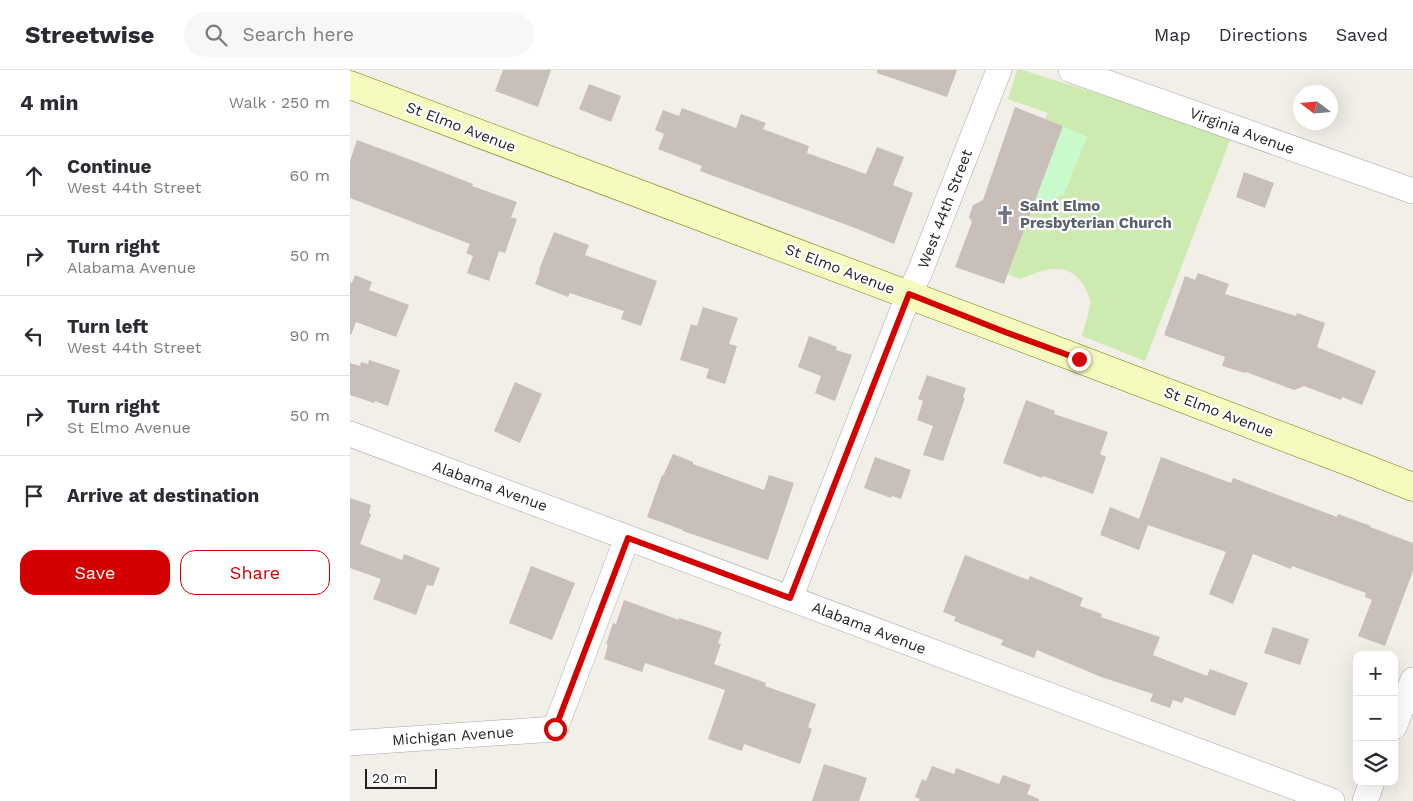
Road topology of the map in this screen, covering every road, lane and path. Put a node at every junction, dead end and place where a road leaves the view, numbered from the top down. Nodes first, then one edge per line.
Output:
1 (999, 70) edge
2 (1071, 70) edge
3 (350, 85) edge
4 (1413, 191) edge
5 (909, 294) junction
6 (350, 434) edge
7 (1413, 488) edge
8 (628, 538) junction
9 (790, 598) junction
10 (1413, 680) edge
11 (1398, 717) edge
12 (350, 743) edge
13 (1371, 786) edge
14 (1332, 801) edge
15 (1365, 801) edge

1 - 5 street, West 44th Street
2 - 4 street, Virginia Avenue
3 - 5 main road, St Elmo Avenue
5 - 7 main road, St Elmo Avenue
5 - 9 street, West 44th Street
6 - 8 street, Alabama Avenue
8 - 9 street, Alabama Avenue
8 - 12 street, Michigan Avenue
9 - 14 street, Alabama Avenue
10 - 11 street
13 - 15 street

